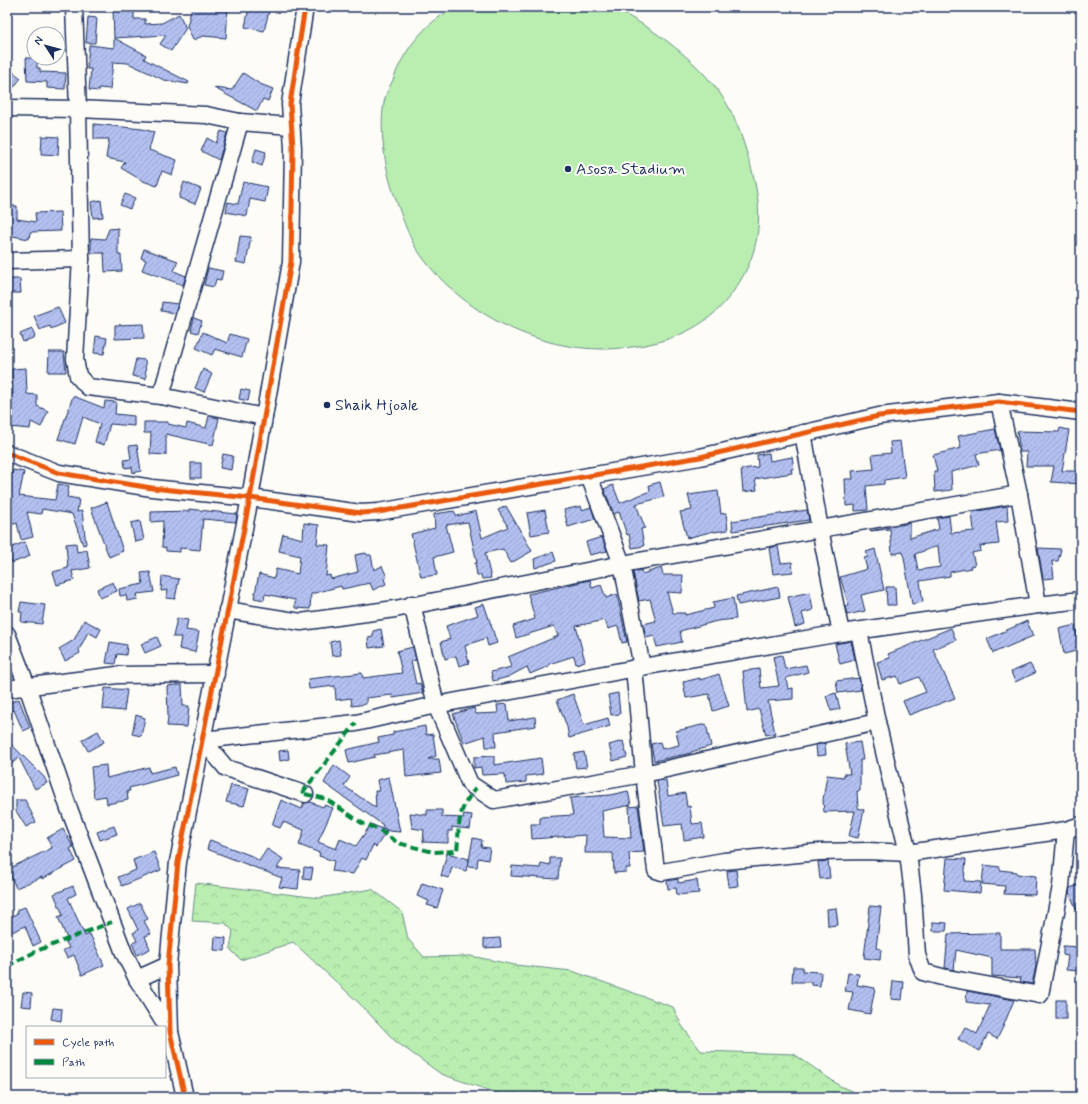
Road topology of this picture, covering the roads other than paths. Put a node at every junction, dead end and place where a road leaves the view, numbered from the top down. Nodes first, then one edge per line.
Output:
1 (74, 7) edge
2 (305, 7) edge
3 (7, 108) edge
4 (78, 109) junction
5 (240, 122) junction
6 (291, 126) junction
7 (81, 260) junction
8 (7, 261) edge
9 (161, 396) junction
10 (999, 402) junction
11 (1081, 412) edge
12 (264, 417) junction
13 (803, 433) junction
14 (7, 453) edge
15 (589, 476) junction
16 (1019, 494) junction
17 (250, 498) junction
18 (820, 528) junction
19 (622, 564) junction
20 (1081, 600) edge
21 (412, 604) junction
22 (1038, 605) junction
23 (227, 610) junction
24 (858, 631) junction
25 (842, 633) junction
26 (7, 634) edge
27 (638, 668) junction
28 (216, 674) junction
29 (27, 686) junction
30 (7, 690) edge
31 (436, 705) junction
32 (876, 722) junction
33 (203, 740) junction
34 (644, 774) junction
35 (305, 794) dead end
36 (1074, 828) edge
37 (908, 853) junction
38 (168, 965) junction
39 (137, 979) junction
40 (170, 1032) junction
41 (185, 1097) edge

1 - 4 street
2 - 6 street
3 - 4 street
4 - 5 street
4 - 7 street
5 - 6 street
5 - 9 street
6 - 12 street
7 - 8 street
7 - 9 street
9 - 12 street
10 - 11 street
10 - 13 street
10 - 16 street
12 - 17 street
13 - 15 street
13 - 18 street
14 - 17 street
15 - 17 street
15 - 19 street
16 - 18 street
16 - 22 street
17 - 23 street
18 - 19 street
18 - 25 street
19 - 21 street
19 - 27 street
20 - 22 street
21 - 23 street
21 - 31 street
22 - 24 street
23 - 28 street
24 - 25 street
24 - 32 street
25 - 27 street
26 - 29 street
27 - 31 street
27 - 34 street
28 - 29 street
28 - 33 street
29 - 30 street
29 - 39 street
31 - 33 street
31 - 34 street
32 - 34 street
32 - 37 street
33 - 35 street
33 - 38 street
34 - 37 street
36 - 37 street
36 - 37 street
38 - 39 street
38 - 40 street
39 - 40 street
40 - 41 street

